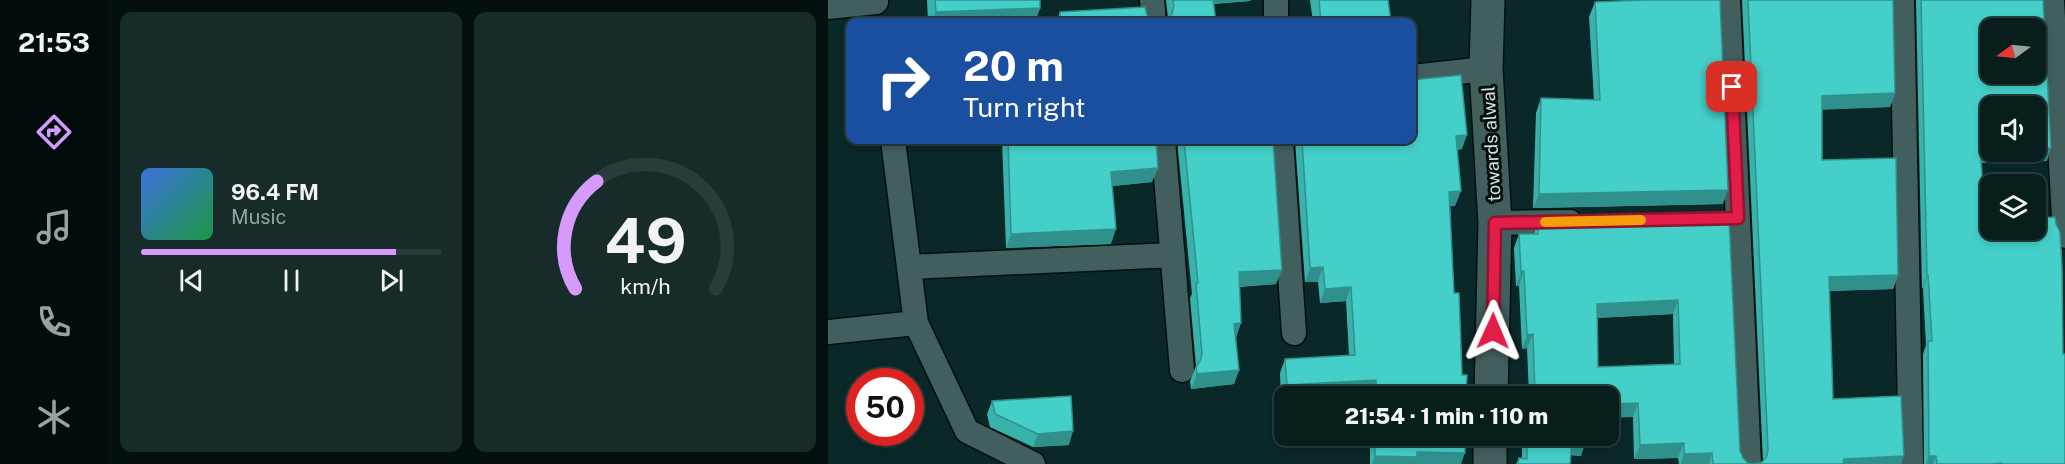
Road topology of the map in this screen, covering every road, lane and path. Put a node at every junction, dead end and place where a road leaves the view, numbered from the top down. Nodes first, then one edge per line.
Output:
1 (1152, 0) edge
2 (1276, 0) edge
3 (1488, 0) edge
4 (1728, 0) edge
5 (1902, 0) edge
6 (2052, 0) edge
7 (828, 7) edge
8 (877, 8) edge
9 (1154, 18) edge
10 (1275, 18) edge
11 (1486, 69) junction
12 (1416, 77) edge
13 (2061, 87) edge
14 (894, 144) edge
15 (1163, 144) edge
16 (1281, 144) edge
17 (1588, 222) edge
18 (1495, 223) junction
19 (2065, 236) edge
20 (1173, 255) junction
21 (909, 267) junction
22 (916, 323) junction
23 (828, 332) edge
24 (1294, 333) dead end
25 (1182, 370) dead end
26 (1491, 386) edge
27 (1490, 446) edge
28 (1033, 464) edge
29 (1490, 464) edge
30 (1749, 464) edge
31 (1911, 464) edge

1 - 9 street
2 - 10 street
3 - 11 main road, towards alwal
4 - 30 street
5 - 31 street
6 - 13 street
7 - 8 street
11 - 12 street
11 - 18 main road, towards alwal
13 - 19 street
14 - 21 street
15 - 20 street
16 - 24 street
17 - 18 street
18 - 26 main road, towards alwal
20 - 21 street
20 - 25 street
21 - 22 street
22 - 23 street
22 - 28 street
27 - 29 main road

